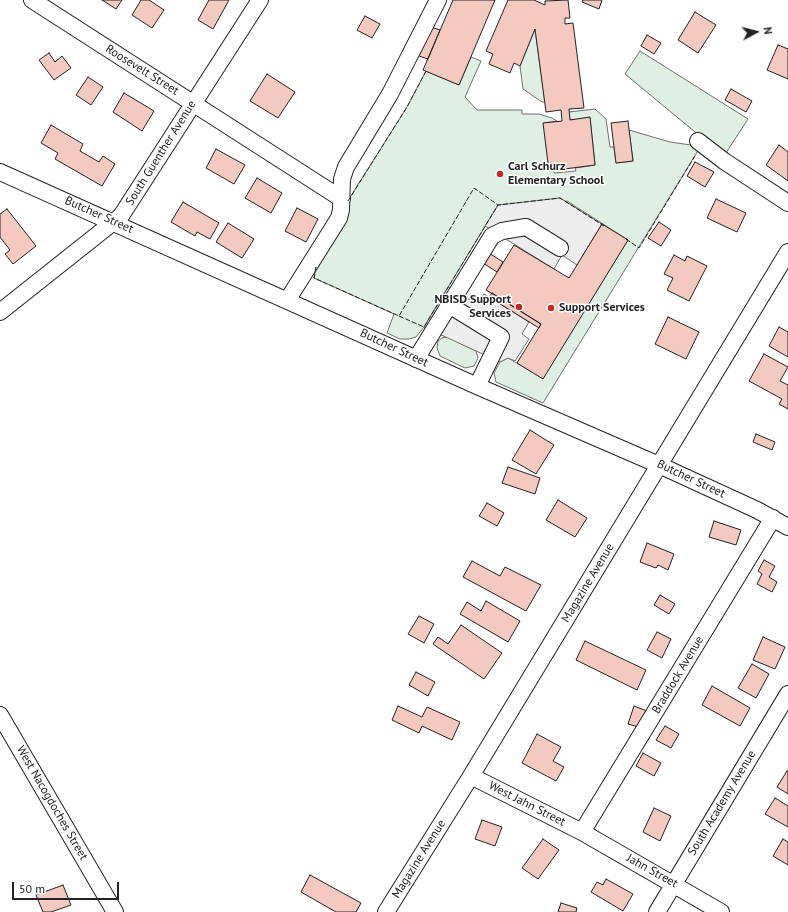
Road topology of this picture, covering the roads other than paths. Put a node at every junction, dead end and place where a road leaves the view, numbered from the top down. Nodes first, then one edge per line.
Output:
1 (32, 0) edge
2 (260, 0) edge
3 (438, 0) edge
4 (193, 102) junction
5 (698, 142) dead end
6 (0, 172) edge
7 (342, 199) junction
8 (788, 203) edge
9 (114, 222) junction
10 (560, 248) dead end
11 (788, 252) edge
12 (288, 299) junction
13 (449, 304) junction
14 (0, 312) edge
15 (416, 358) junction
16 (477, 386) junction
17 (659, 465) junction
18 (773, 518) junction
19 (788, 527) edge
20 (788, 694) edge
21 (0, 715) edge
22 (471, 776) junction
23 (582, 832) junction
24 (674, 883) junction
25 (115, 912) edge
26 (386, 912) edge
27 (657, 912) edge
28 (721, 912) edge

1 - 4 street, Roosevelt Street
2 - 4 street, South Guenther Avenue
3 - 7 street
4 - 7 street, Roosevelt Street
4 - 9 street, South Guenther Avenue
5 - 8 street
6 - 9 street, Butcher Street
7 - 12 street
9 - 12 street, Butcher Street
9 - 14 street, South Guenther Avenue
10 - 13 street
11 - 17 street, Magazine Avenue
12 - 15 street, Butcher Street
13 - 15 street
13 - 16 street
15 - 16 street, Butcher Street
16 - 17 street, Butcher Street
17 - 18 street, Butcher Street
17 - 22 street, Magazine Avenue
18 - 19 street, Butcher Street
18 - 23 street, Braddock Avenue
20 - 24 street, South Academy Avenue
21 - 25 street, West Nacogdoches Street
22 - 23 street, West Jahn Street
22 - 26 street, Magazine Avenue
23 - 24 street, Jahn Street
24 - 27 street, South Academy Avenue
24 - 28 street, Jahn Street

